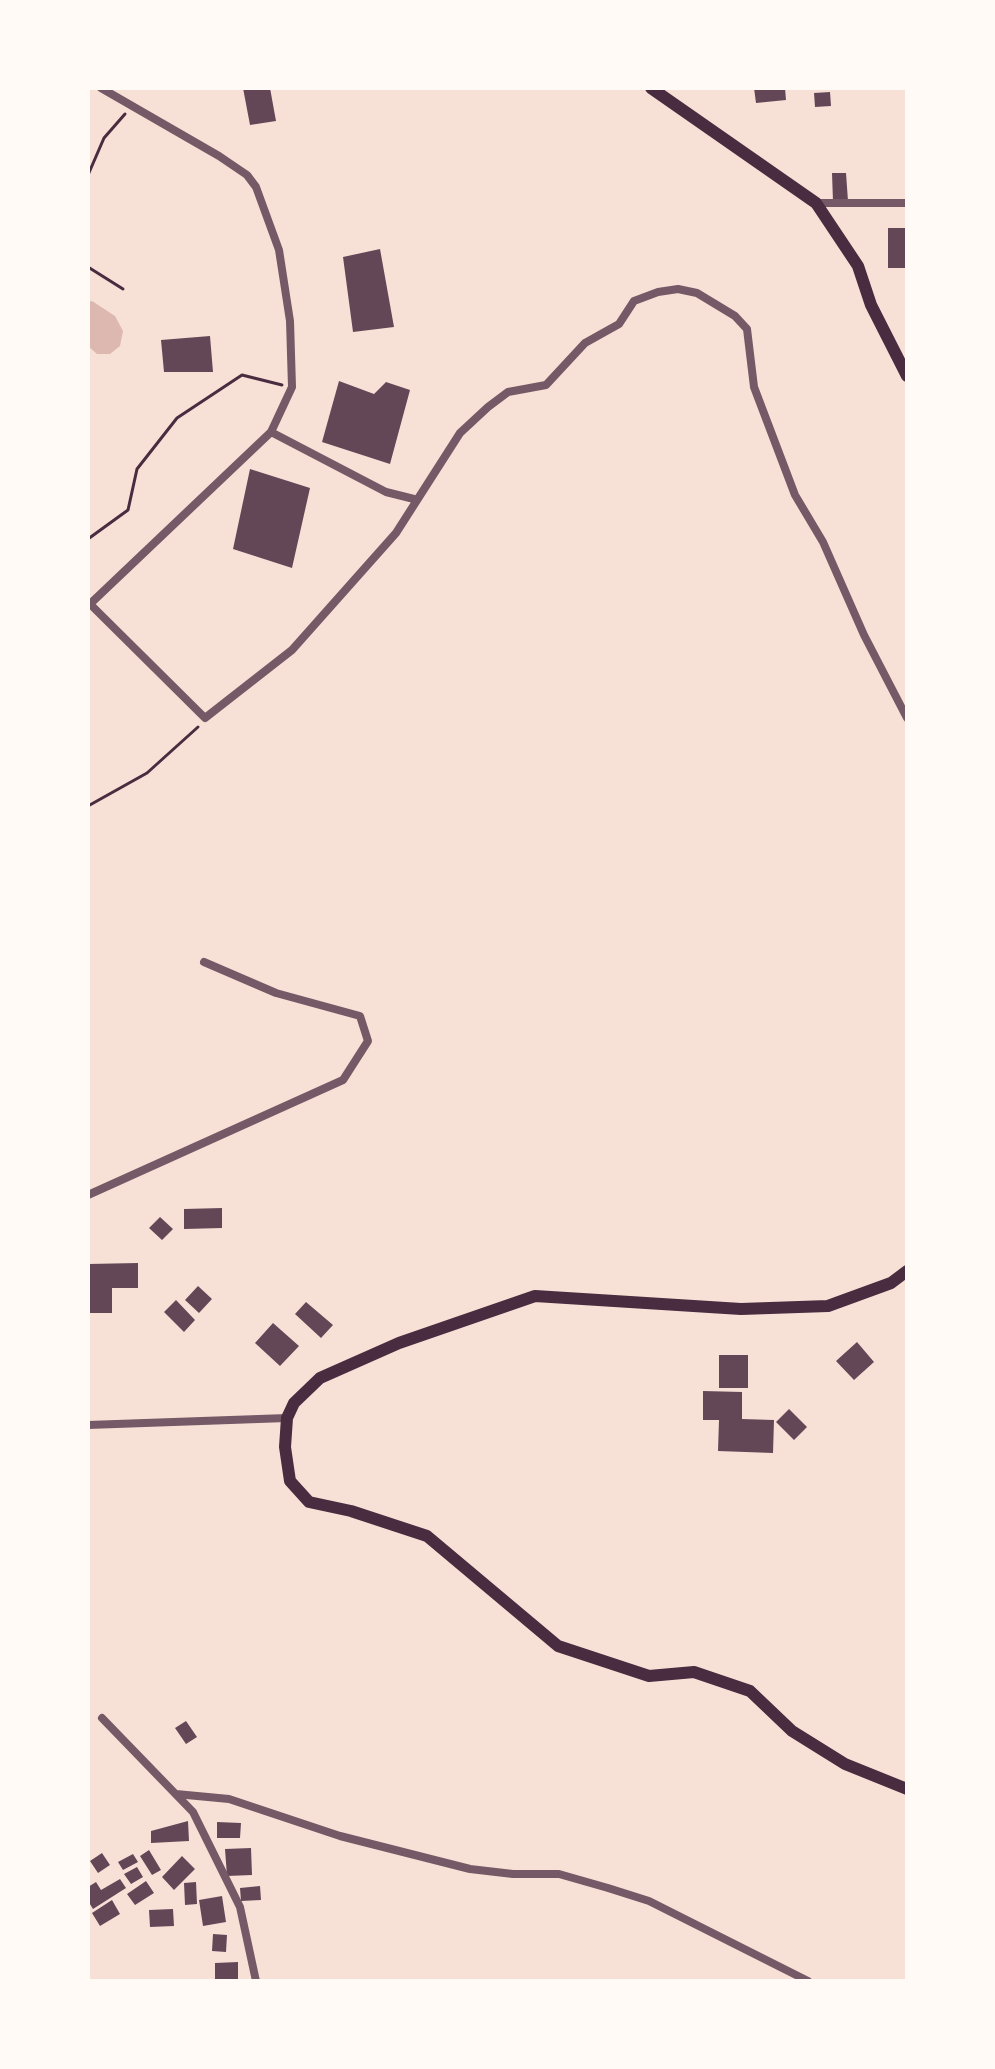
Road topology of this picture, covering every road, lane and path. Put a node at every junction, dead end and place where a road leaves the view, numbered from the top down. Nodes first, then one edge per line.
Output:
1 (101, 88) edge
2 (651, 88) edge
3 (131, 105) junction
4 (88, 175) edge
5 (816, 203) junction
6 (907, 203) edge
7 (88, 267) edge
8 (123, 289) dead end
9 (907, 376) edge
10 (292, 387) junction
11 (271, 432) junction
12 (414, 499) junction
13 (88, 539) edge
14 (205, 718) junction
15 (907, 718) edge
16 (88, 806) edge
17 (204, 962) dead end
18 (88, 1195) edge
19 (907, 1271) edge
20 (287, 1418) junction
21 (88, 1425) edge
22 (102, 1718) dead end
23 (907, 1789) edge
24 (176, 1794) junction
25 (256, 1981) edge
26 (808, 1981) edge

1 - 3 street
2 - 5 main road
3 - 4 path
3 - 10 street
5 - 6 street
5 - 9 main road
7 - 8 path
10 - 11 street
10 - 13 path
11 - 12 street
11 - 14 street
12 - 14 street
12 - 15 street
14 - 16 path
17 - 18 street
19 - 20 main road
20 - 21 street
20 - 23 main road
22 - 24 street
24 - 25 street
24 - 26 street

